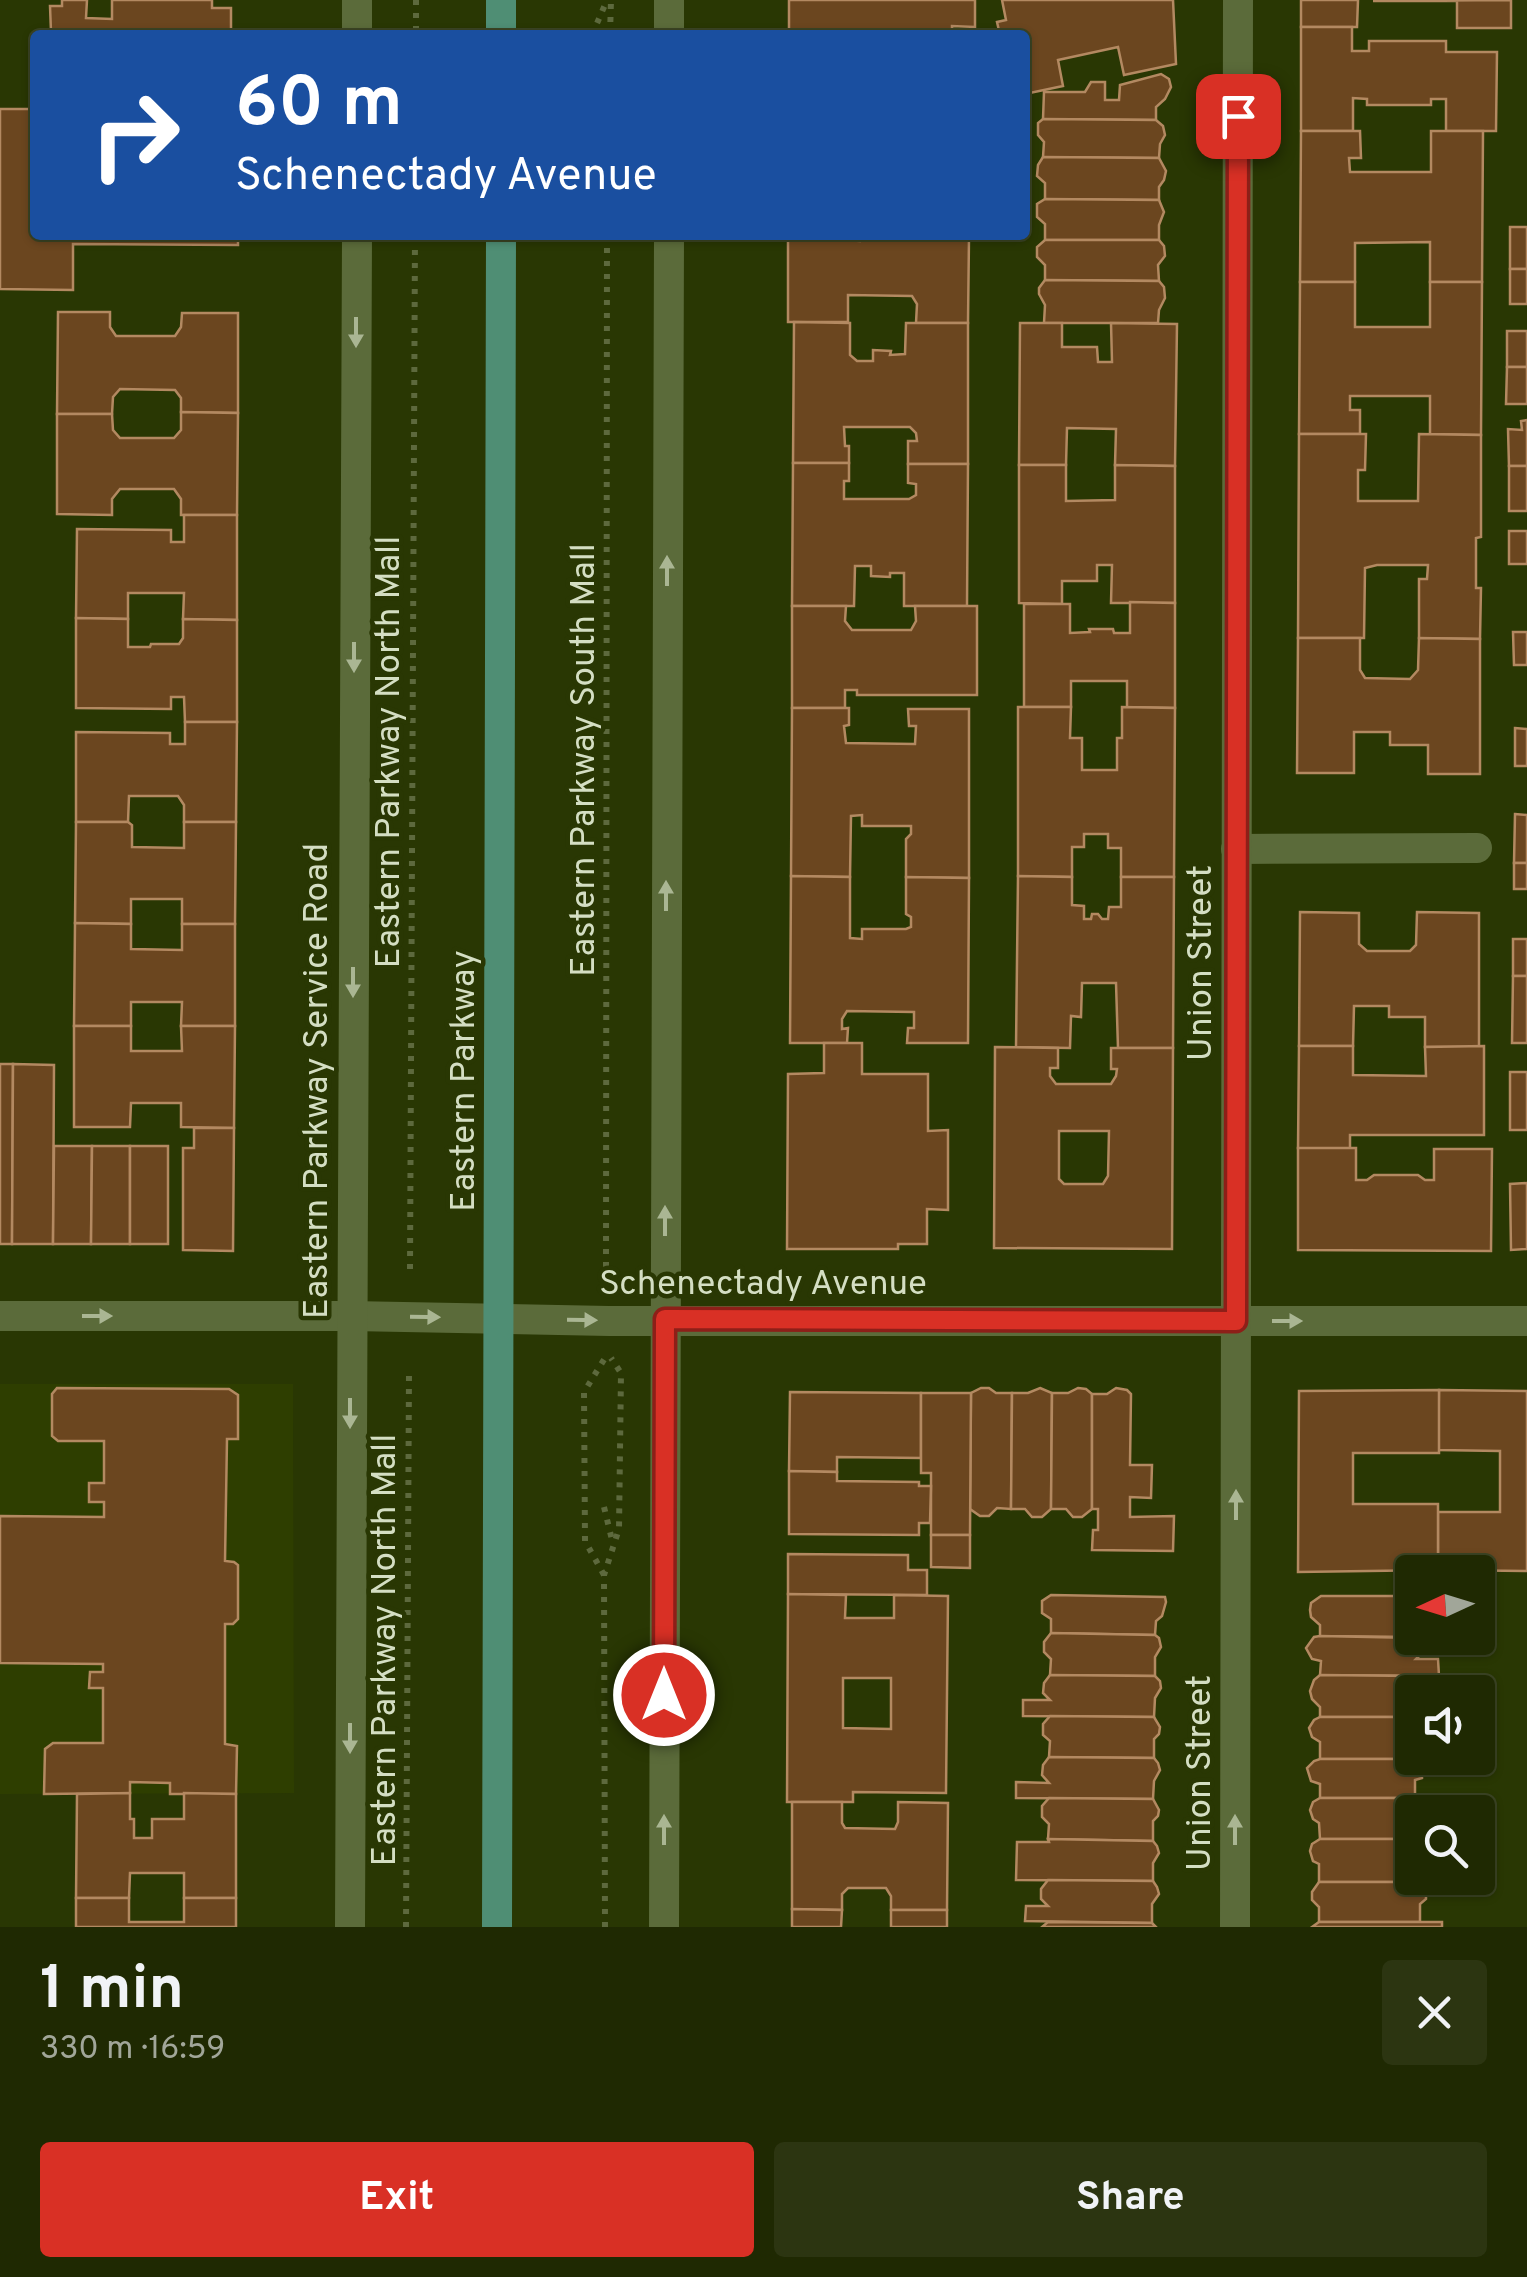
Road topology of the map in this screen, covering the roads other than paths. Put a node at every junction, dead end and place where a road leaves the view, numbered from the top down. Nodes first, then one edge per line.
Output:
1 (357, 0) edge
2 (501, 0) edge
3 (669, 0) edge
4 (1238, 0) edge
5 (357, 30) edge
6 (501, 30) edge
7 (669, 30) edge
8 (356, 240) edge
9 (501, 240) edge
10 (668, 240) edge
11 (1476, 848) dead end
12 (1236, 849) junction
13 (0, 1316) edge
14 (351, 1316) junction
15 (500, 1318) junction
16 (665, 1319) junction
17 (1236, 1321) junction
18 (1527, 1321) edge
19 (350, 1927) edge
20 (497, 1927) edge
21 (664, 1927) edge
22 (1235, 1927) edge

1 - 5 street
2 - 6 main road
3 - 7 street
4 - 12 street, Union Street
8 -> 14 street, Eastern Parkway Service Road
9 - 15 main road, Eastern Parkway
16 -> 10 street
11 - 12 street
12 - 17 street, Union Street
13 -> 14 street, Schenectady Avenue
14 -> 15 street, Schenectady Avenue
14 -> 19 street, Eastern Parkway Service Road
15 -> 16 street, Schenectady Avenue
15 - 20 main road, Eastern Parkway
16 - 17 street, Schenectady Avenue
21 -> 16 street
17 -> 18 street, Schenectady Avenue
22 -> 17 street, Union Street

